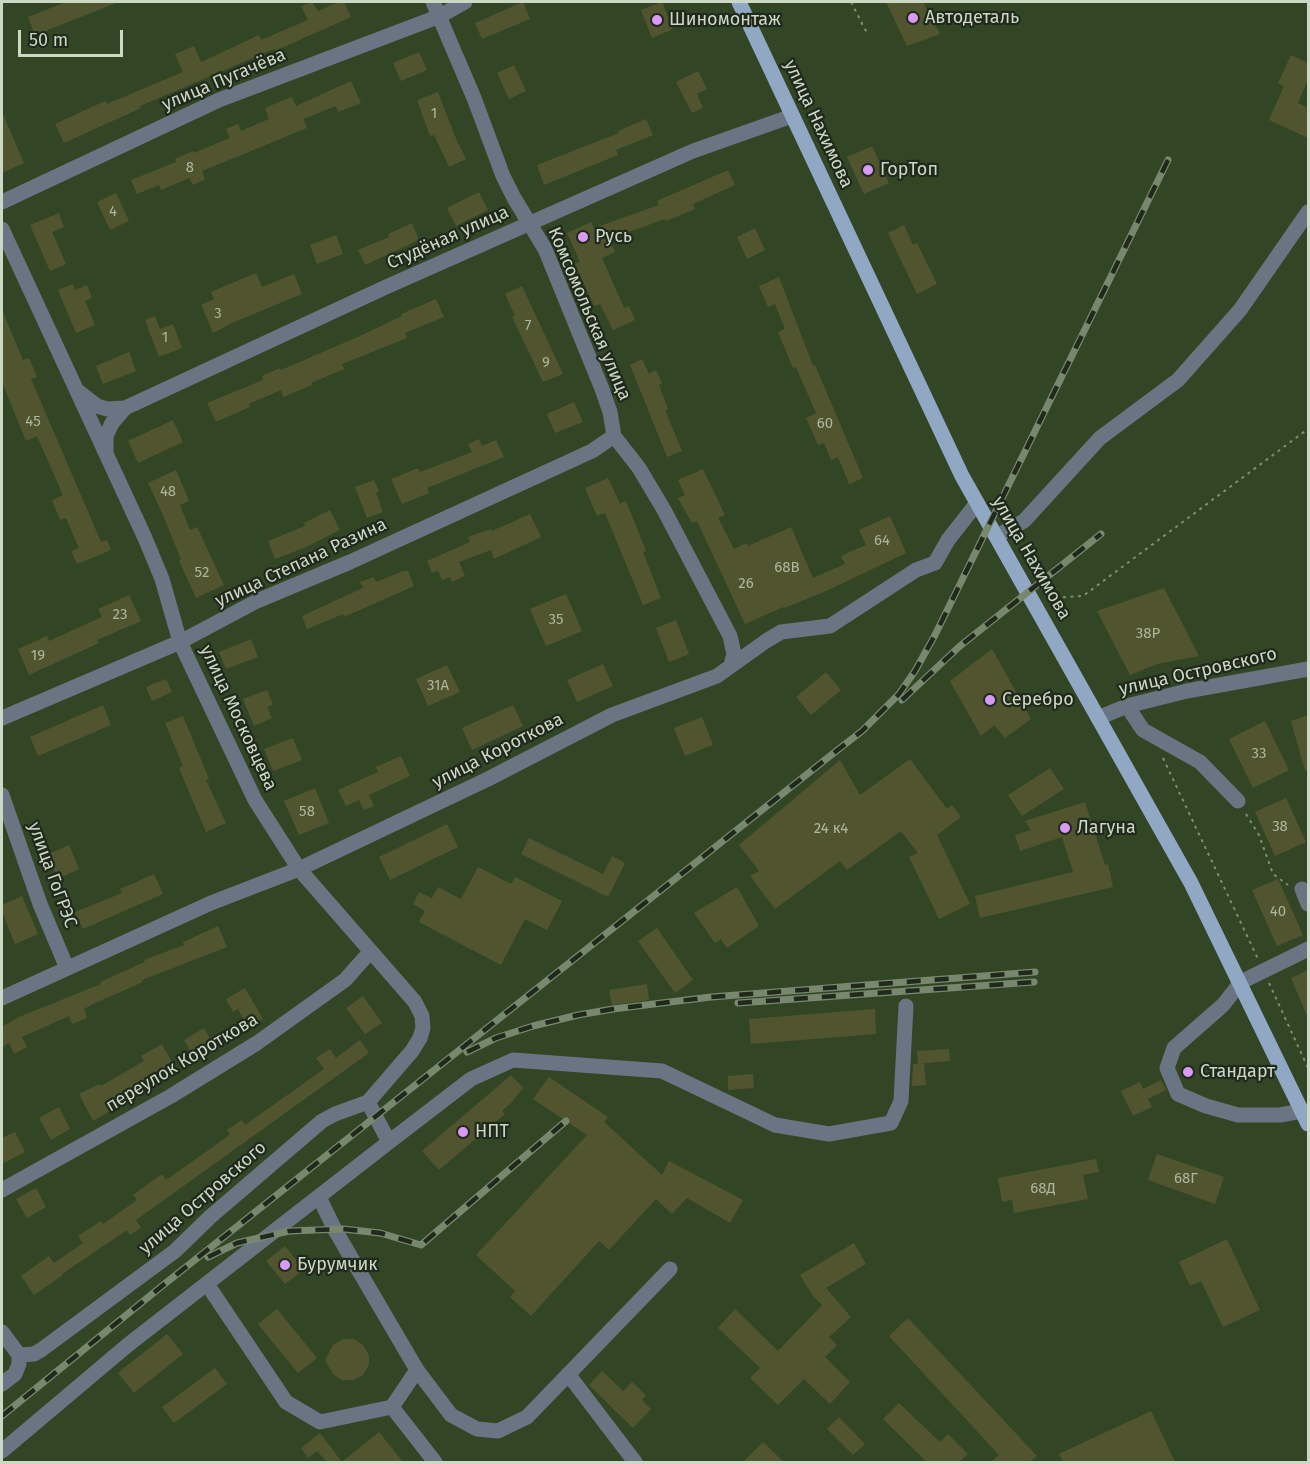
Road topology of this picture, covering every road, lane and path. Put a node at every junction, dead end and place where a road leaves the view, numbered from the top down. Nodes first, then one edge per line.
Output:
1 (465, 2) edge
2 (739, 2) edge
3 (851, 2) edge
4 (436, 9) edge
5 (868, 35) dead end
6 (792, 116) junction
7 (2, 202) edge
8 (1308, 212) edge
9 (530, 223) junction
10 (2, 229) edge
11 (77, 390) junction
12 (125, 408) junction
13 (1308, 429) edge
14 (614, 436) junction
15 (106, 454) junction
16 (977, 503) junction
17 (997, 536) junction
18 (1033, 599) junction
19 (180, 642) junction
20 (731, 665) junction
21 (1308, 669) edge
22 (1127, 706) junction
23 (2, 718) edge
24 (1098, 718) junction
25 (1162, 756) dead end
26 (2, 795) edge
27 (1238, 801) joint
28 (300, 869) junction
29 (1302, 889) joint
30 (1308, 904) edge
31 (1308, 949) edge
32 (370, 952) junction
33 (67, 968) junction
34 (1263, 971) junction
35 (1241, 982) junction
36 (2, 998) edge
37 (906, 1006) dead end
38 (423, 1028) joint
39 (1308, 1068) edge
40 (368, 1102) junction
41 (1305, 1118) edge
42 (388, 1142) junction
43 (2, 1191) edge
44 (319, 1197) junction
45 (670, 1269) dead end
46 (207, 1284) junction
47 (2, 1332) edge
48 (19, 1355) junction
49 (417, 1370) junction
50 (568, 1374) junction
51 (2, 1384) edge
52 (392, 1407) junction
53 (2, 1451) edge
54 (435, 1462) edge
55 (635, 1462) edge

1 - 4 street, улица Пугачёва
2 - 6 main road, улица Нахимова
3 - 5 path
4 - 7 street, улица Пугачёва
4 - 9 street, Комсомольская улица
6 - 9 street, Студёная улица
6 - 16 main road, улица Нахимова
8 - 17 street
9 - 12 street, Студёная улица
9 - 14 street, Комсомольская улица
10 - 11 street, улица Московцева
11 - 12 street, улица Московцева
11 - 15 street, улица Московцева
12 - 15 street
13 - 18 path
14 - 19 street, улица Степана Разина
14 - 20 street, Комсомольская улица
15 - 19 street, улица Московцева
16 - 17 main road, улица Нахимова
16 - 20 street, улица Короткова
17 - 18 main road, улица Нахимова
18 - 24 main road, улица Нахимова
19 - 23 street, улица Степана Разина
19 - 28 street, улица Московцева
20 - 28 street, улица Короткова
21 - 22 street, улица Островского
22 - 24 street, улица Островского
22 - 27 street
24 - 35 main road, улица Нахимова
25 - 34 path
26 - 33 street, улица ГоГРЭС
27 - 29 path
28 - 32 street, улица Московцева
28 - 33 street, улица Короткова
29 - 30 street
31 - 34 street
32 - 38 street, улица Московцева
32 - 43 street, переулок Короткова
33 - 36 street, улица Короткова
34 - 35 street
34 - 39 path
35 - 41 main road, улица Нахимова
35 - 41 street
37 - 42 street
38 - 40 street, улица Островского
40 - 42 street
40 - 48 street, улица Островского
42 - 44 street
44 - 46 street
44 - 49 street
45 - 50 street
46 - 52 street
46 - 53 street
47 - 48 street
48 - 51 street
49 - 50 street
49 - 52 street
50 - 55 street
52 - 54 street

